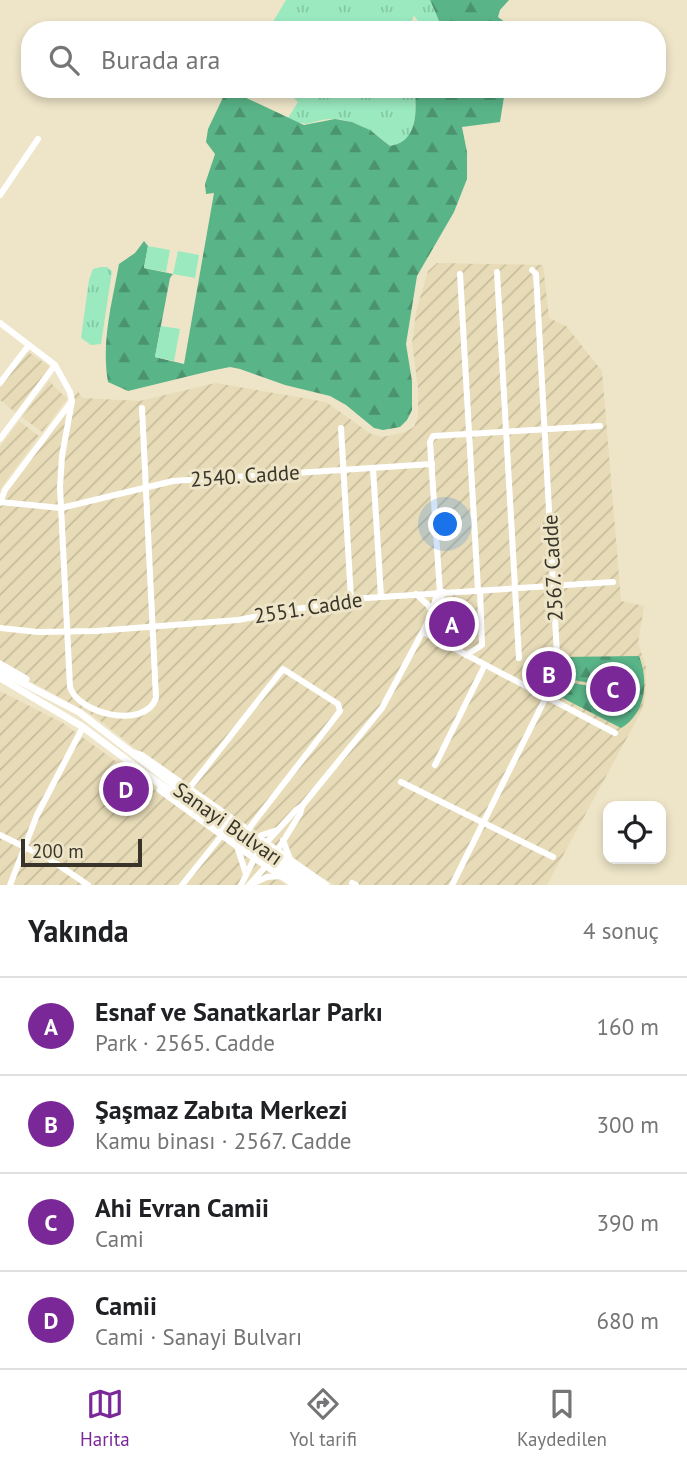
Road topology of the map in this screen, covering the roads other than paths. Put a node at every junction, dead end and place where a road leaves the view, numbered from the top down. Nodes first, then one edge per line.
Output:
1 (38, 139) dead end
2 (0, 195) edge
3 (532, 270) dead end
4 (497, 272) dead end
5 (460, 274) dead end
6 (0, 323) edge
7 (29, 345) junction
8 (55, 365) junction
9 (0, 383) edge
10 (72, 401) junction
11 (142, 408) dead end
12 (600, 426) dead end
13 (341, 428) dead end
14 (544, 429) junction
15 (507, 431) junction
16 (469, 433) junction
17 (0, 439) edge
18 (432, 464) junction
19 (373, 468) junction
20 (344, 470) junction
21 (146, 487) junction
22 (0, 502) edge
23 (61, 508) junction
24 (613, 582) dead end
25 (554, 585) junction
26 (515, 588) junction
27 (479, 590) junction
28 (440, 592) junction
29 (416, 594) junction
30 (381, 597) junction
31 (351, 599) junction
32 (431, 614) junction
33 (153, 626) junction
34 (1, 627) edge
35 (66, 631) junction
36 (423, 632) junction
37 (0, 636) edge
38 (466, 655) junction
39 (519, 658) dead end
40 (0, 664) edge
41 (485, 665) junction
42 (0, 671) edge
43 (0, 680) edge
44 (40, 691) junction
45 (547, 698) junction
46 (83, 727) junction
47 (615, 733) dead end
48 (128, 751) junction
49 (435, 765) dead end
50 (142, 772) junction
51 (401, 782) dead end
52 (188, 790) junction
53 (302, 806) junction
54 (484, 823) junction
55 (279, 829) junction
56 (247, 831) junction
57 (0, 835) edge
58 (222, 835) junction
59 (256, 837) junction
60 (283, 840) junction
61 (265, 843) junction
62 (23, 846) junction
63 (236, 846) junction
64 (277, 851) junction
65 (553, 857) dead end
66 (254, 858) junction
67 (291, 860) junction
68 (266, 866) junction
69 (246, 876) junction
70 (283, 877) junction
71 (10, 885) edge
72 (88, 885) edge
73 (182, 885) edge
74 (241, 885) edge
75 (249, 885) edge
76 (295, 885) edge
77 (306, 885) edge
78 (316, 885) edge
79 (326, 885) edge
80 (452, 885) edge

1 - 2 street
3 - 14 street, 2567. Cadde
4 - 15 street
5 - 16 street
6 - 7 street
7 - 8 street
7 - 9 street
8 - 10 street
8 - 17 street
10 - 22 street
10 - 23 street
11 - 21 street
12 - 14 street
13 - 20 street
14 - 15 street
14 - 25 street, 2567. Cadde
15 - 16 street
15 - 26 street
16 - 18 street
16 - 27 street
18 - 19 street, 2540. Cadde
18 - 28 street
19 - 20 street, 2540. Cadde
19 - 30 street
20 - 21 street, 2540. Cadde
20 - 31 street
21 - 23 street, 2540. Cadde
21 - 33 street
22 - 23 street, 2540. Cadde
23 - 35 street
24 - 25 street, 2551. Cadde
25 - 26 street, 2551. Cadde
25 - 45 street, 2567. Cadde
26 - 27 street, 2551. Cadde
26 - 39 street
27 - 28 street, 2551. Cadde
27 - 38 street
28 - 29 street, 2551. Cadde
28 - 32 street
29 - 30 street, 2551. Cadde
29 - 32 street
30 - 31 street, 2551. Cadde
31 - 33 street, 2551. Cadde
32 - 36 street
33 - 35 street, 2551. Cadde
33 - 35 street
34 - 35 street, 2551. Cadde
34 - 37 street
36 - 38 street
36 - 53 street
38 - 41 street
40 - 44 main road
41 - 45 street
41 - 49 street
42 - 44 main road, Sanayi Bulvarı
43 - 46 main road, Sanayi Bulvarı
44 - 48 main road, Sanayi Bulvarı
45 - 47 street
45 - 54 street, 2567. Cadde
46 - 50 main road, Sanayi Bulvarı
46 - 62 street
48 - 52 main road
48 - 78 main road, Sanayi Bulvarı
50 - 58 main road
50 - 77 main road, Sanayi Bulvarı
51 - 54 street
52 - 56 main road
52 - 56 street
53 - 55 street
53 - 60 street
54 - 65 street
54 - 80 street, 2567. Cadde
55 - 59 street
55 - 61 street
56 - 59 main road
56 - 63 main road
57 - 62 street
58 - 63 main road
58 - 73 street
59 - 61 main road
60 - 64 street
60 - 67 street
61 - 64 main road
61 - 66 street
62 - 71 street
62 - 72 street
63 - 66 main road
63 - 69 street
64 - 67 main road
64 - 68 street
66 - 68 main road
66 - 69 street
67 - 70 main road
67 - 79 main road
68 - 70 main road
68 - 75 street
69 - 74 street
70 - 75 street
70 - 76 main road

